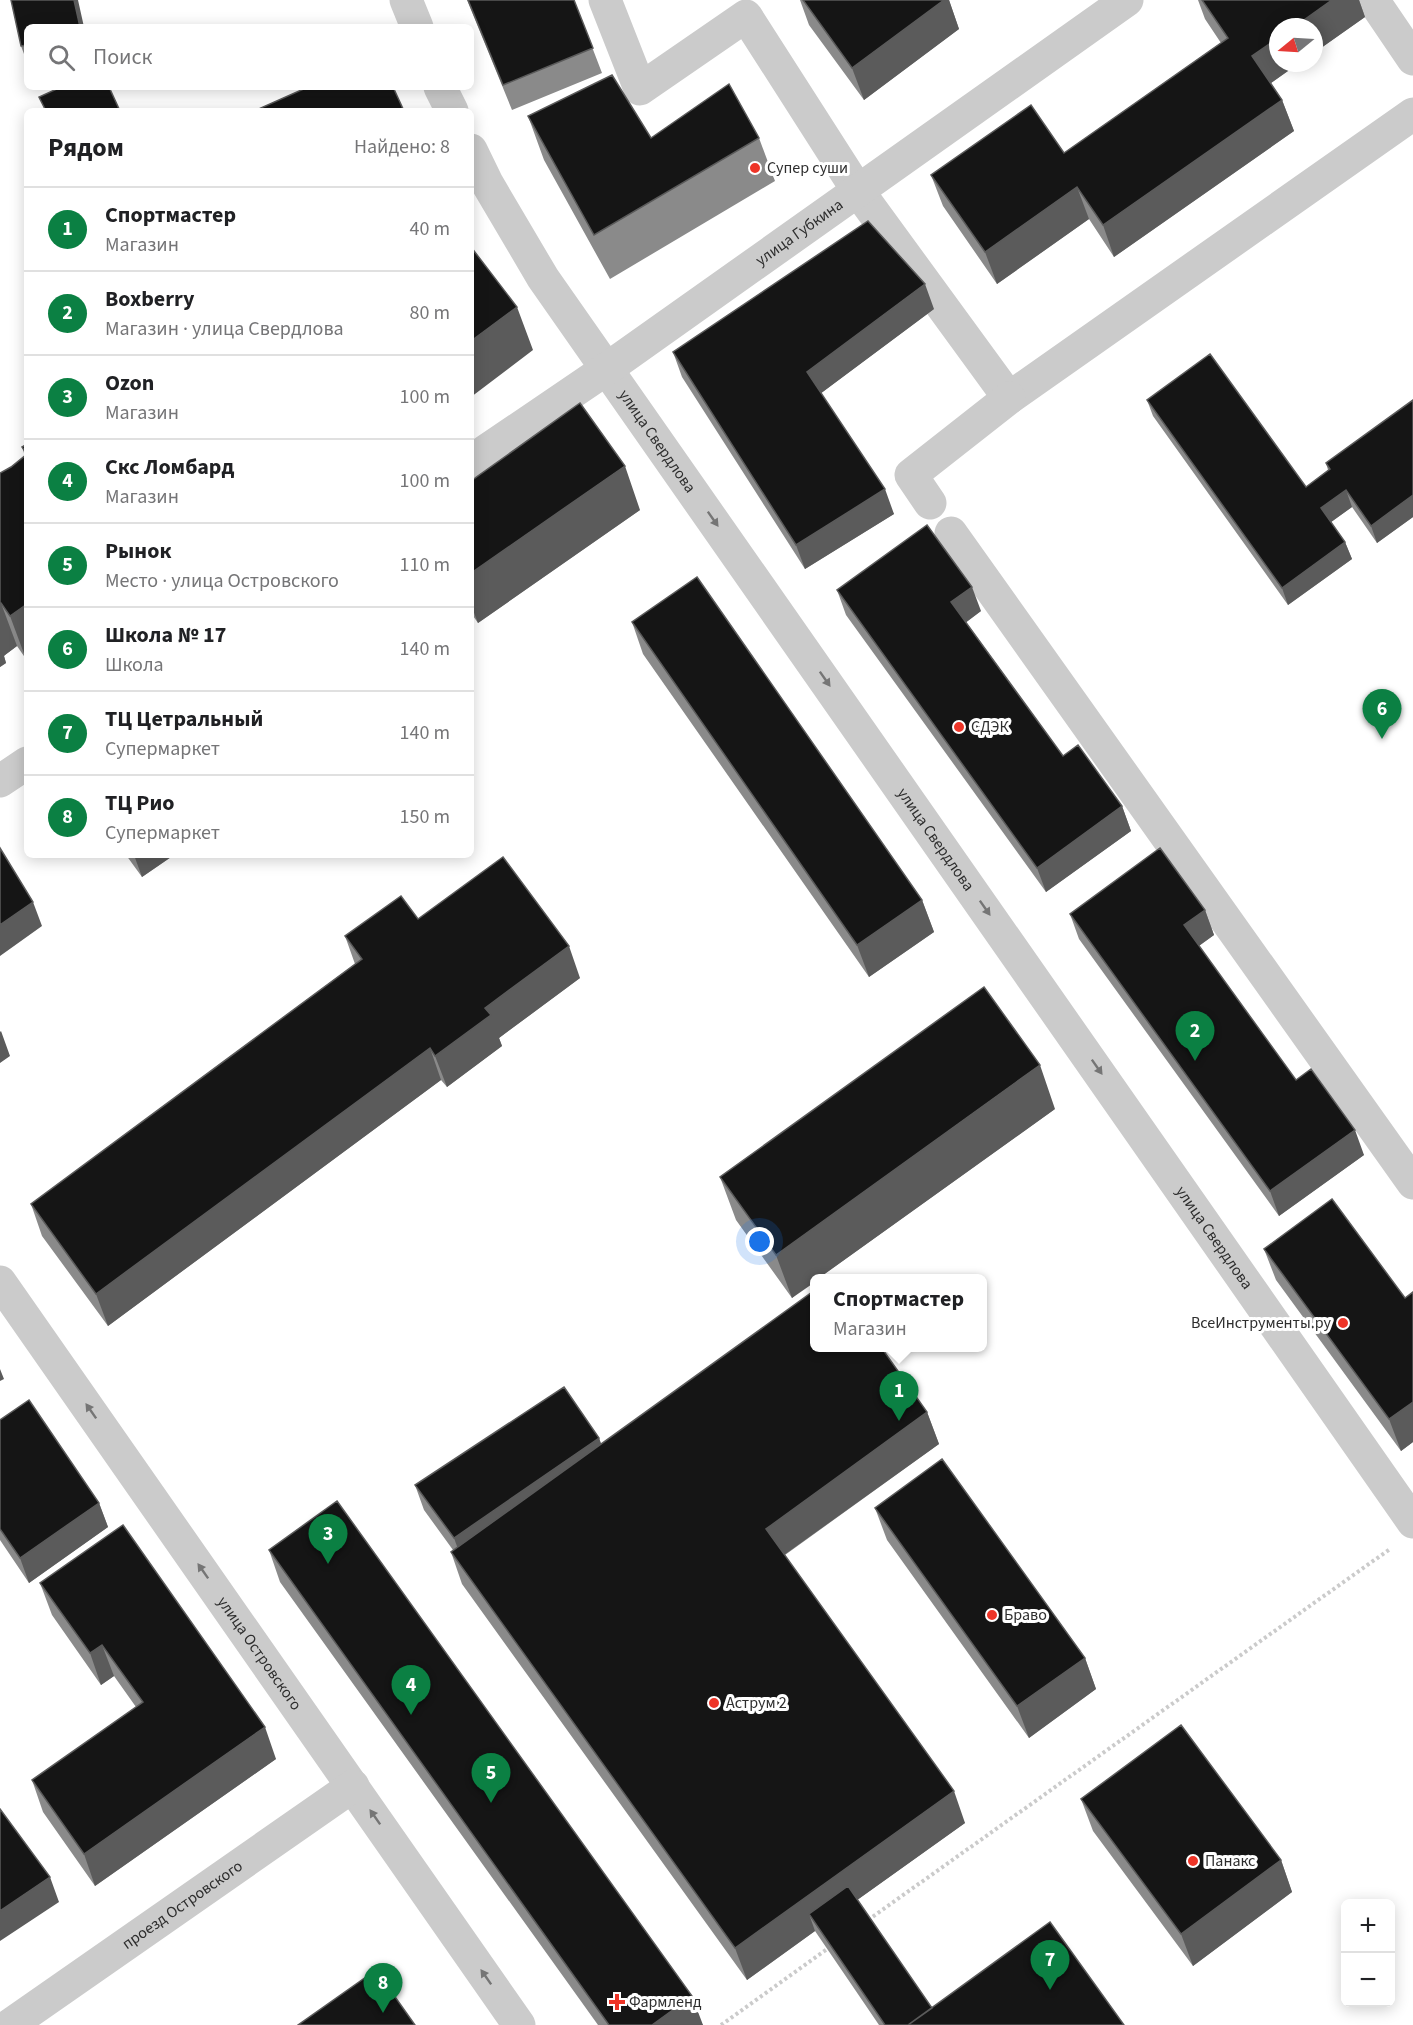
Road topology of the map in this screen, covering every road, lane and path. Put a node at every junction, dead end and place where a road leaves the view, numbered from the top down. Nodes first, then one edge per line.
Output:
1 (406, 0) edge
2 (604, 0) edge
3 (1127, 0) edge
4 (1373, 0) edge
5 (754, 8) edge
6 (416, 24) edge
7 (1413, 59) edge
8 (442, 90) edge
9 (450, 108) edge
10 (1413, 114) edge
11 (474, 164) edge
12 (479, 188) edge
13 (858, 190) junction
14 (608, 368) junction
15 (1008, 398) junction
16 (474, 459) edge
17 (930, 503) dead end
18 (951, 533) dead end
19 (24, 765) edge
20 (0, 781) edge
21 (1413, 1183) edge
22 (0, 1282) edge
23 (1413, 1522) edge
24 (1394, 1547) dead end
25 (353, 1786) junction
26 (867, 1921) edge
27 (838, 1942) edge
28 (10, 2025) edge
29 (519, 2025) edge
30 (721, 2025) edge

1 - 6 street
2 - 5 street
3 - 13 street, улица Губкина
4 - 7 street
5 - 13 street
8 - 9 street
10 - 15 street
11 - 12 street, улица Свердлова
12 - 14 street, улица Свердлова
13 - 14 street, улица Губкина
13 - 15 street
14 - 16 street, улица Губкина
14 -> 23 street, улица Свердлова
15 - 17 street
18 - 21 street
19 - 20 street
25 -> 22 street, улица Островского
24 - 26 path
25 - 28 street, проезд Островского
29 -> 25 street, улица Островского
27 - 30 path

